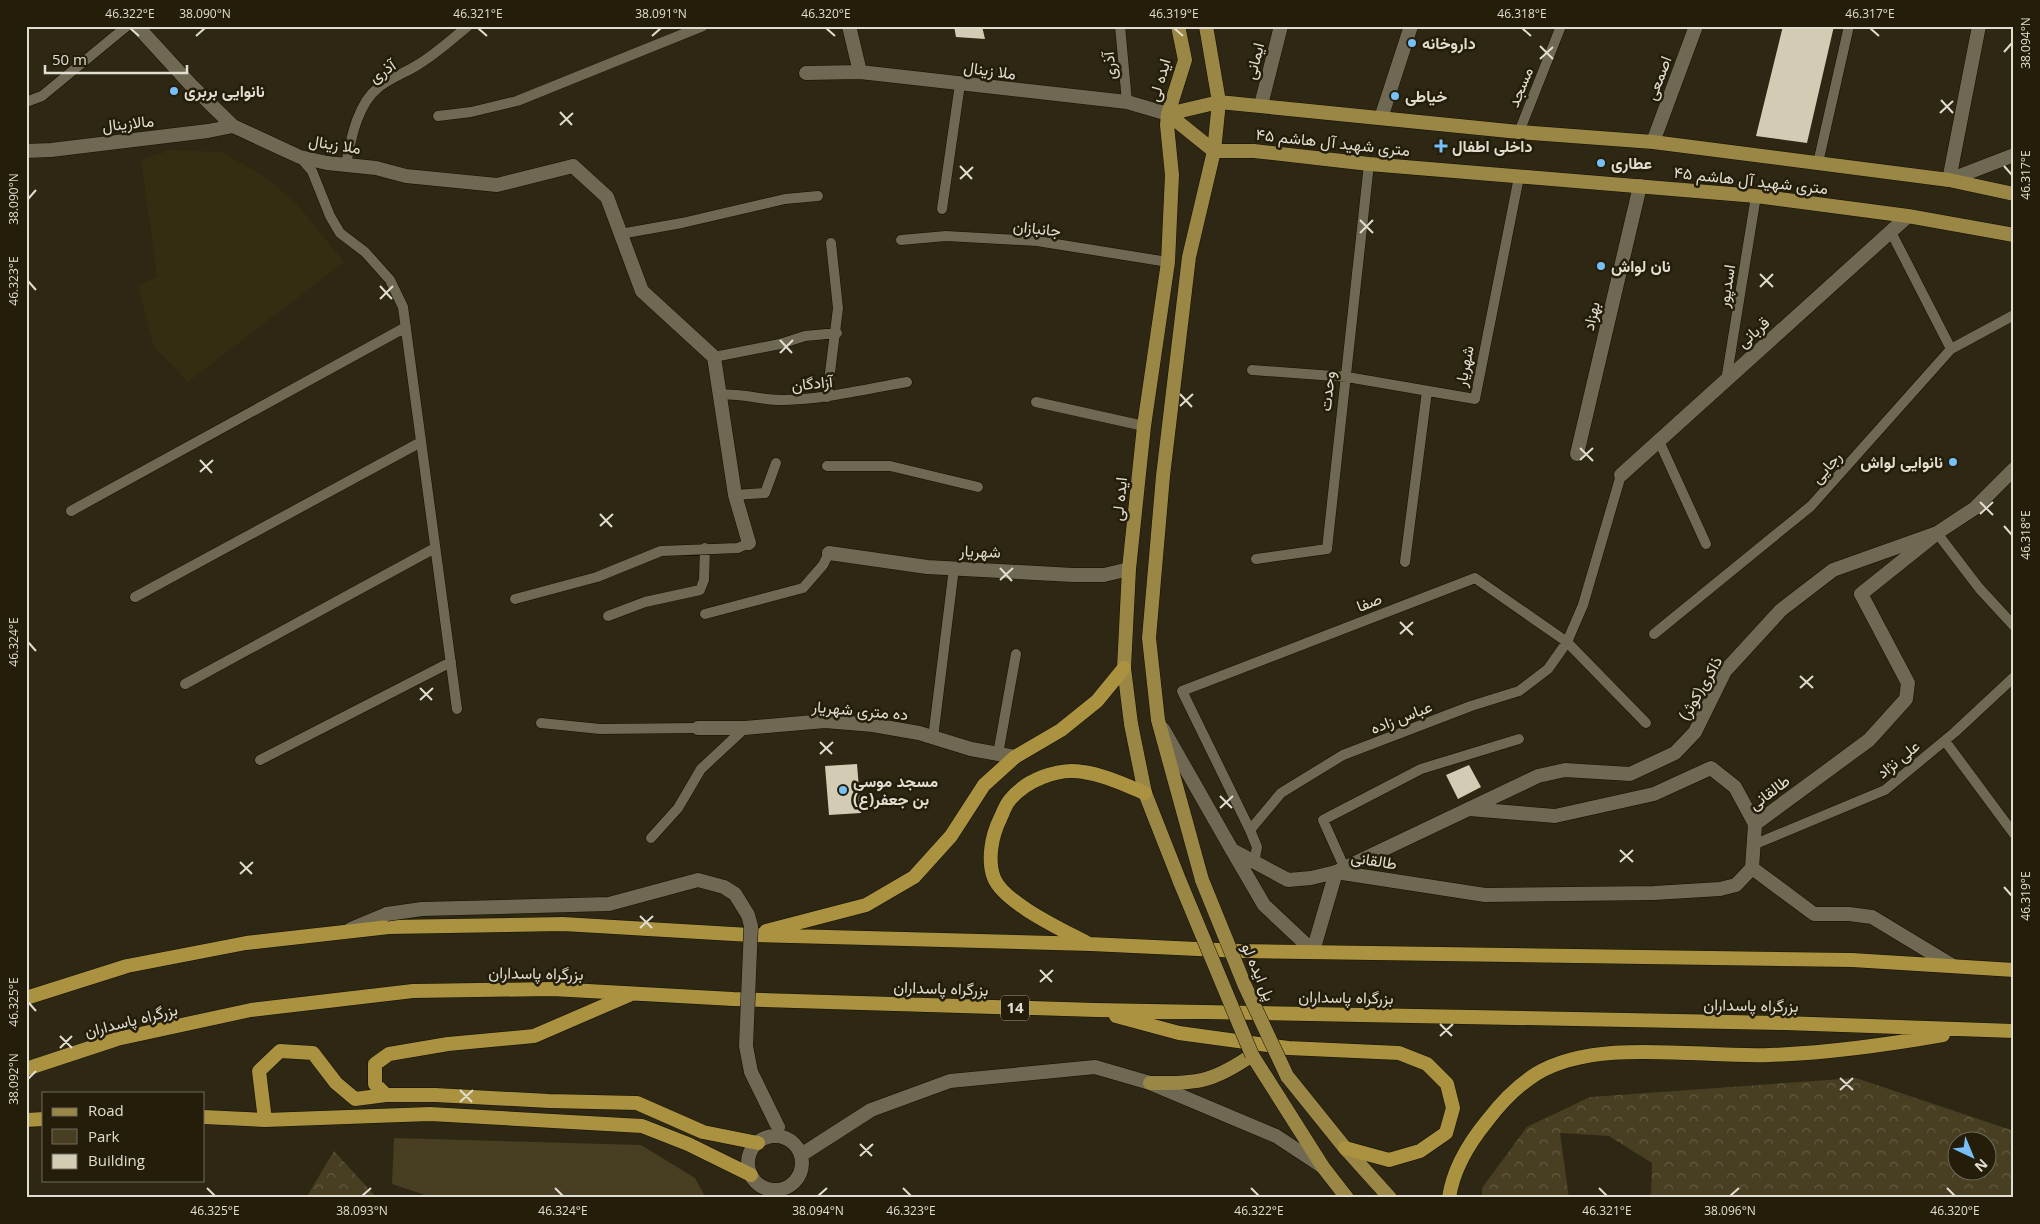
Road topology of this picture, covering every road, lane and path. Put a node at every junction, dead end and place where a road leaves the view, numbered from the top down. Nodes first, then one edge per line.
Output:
1 (127, 26) edge
2 (137, 26) edge
3 (468, 26) edge
4 (703, 26) edge
5 (849, 26) edge
6 (1120, 26) edge
7 (1178, 26) edge
8 (1206, 26) edge
9 (1281, 26) edge
10 (1411, 26) edge
11 (1561, 26) edge
12 (1696, 26) edge
13 (1849, 26) edge
14 (1979, 26) edge
15 (860, 72) junction
16 (806, 74) dead end
17 (960, 84) junction
18 (26, 102) edge
19 (1127, 102) junction
20 (1219, 102) junction
21 (1261, 105) junction
22 (1168, 114) junction
23 (438, 116) dead end
24 (1381, 118) junction
25 (233, 126) junction
26 (1519, 132) junction
27 (1653, 142) junction
28 (1214, 150) junction
29 (26, 151) edge
30 (2014, 155) edge
31 (300, 157) junction
32 (1818, 163) junction
33 (346, 164) junction
34 (1369, 164) junction
35 (1519, 176) junction
36 (1948, 180) junction
37 (1640, 186) junction
38 (2014, 194) edge
39 (818, 196) dead end
40 (1756, 196) junction
41 (942, 208) dead end
42 (1908, 216) junction
43 (1891, 232) junction
44 (620, 234) junction
45 (2014, 235) edge
46 (901, 240) dead end
47 (831, 244) dead end
48 (1168, 262) junction
49 (2014, 315) edge
50 (406, 327) junction
51 (836, 333) junction
52 (1951, 349) junction
53 (714, 357) junction
54 (1252, 370) dead end
55 (1346, 377) junction
56 (1726, 381) junction
57 (907, 382) dead end
58 (1427, 391) junction
59 (719, 395) junction
60 (826, 397) junction
61 (1036, 402) dead end
62 (1144, 426) junction
63 (1659, 441) junction
64 (421, 442) junction
65 (1577, 454) dead end
66 (776, 463) dead end
67 (828, 466) dead end
68 (2014, 469) edge
69 (1621, 475) joint
70 (978, 487) dead end
71 (735, 495) junction
72 (71, 511) dead end
73 (1937, 533) junction
74 (749, 543) joint
75 (1706, 544) dead end
76 (436, 548) junction
77 (705, 548) junction
78 (829, 553) joint
79 (1256, 559) dead end
80 (1405, 562) dead end
81 (954, 568) junction
82 (1129, 569) junction
83 (135, 597) dead end
84 (516, 599) dead end
85 (705, 614) dead end
86 (608, 616) dead end
87 (2014, 626) edge
88 (1654, 634) dead end
89 (1567, 642) junction
90 (1016, 654) dead end
91 (451, 662) junction
92 (1124, 668) junction
93 (2014, 677) edge
94 (186, 684) dead end
95 (457, 709) dead end
96 (1158, 720) junction
97 (1646, 722) dead end
98 (541, 723) dead end
99 (698, 728) joint
100 (745, 728) junction
101 (933, 738) junction
102 (1520, 739) dead end
103 (1945, 741) junction
104 (998, 754) junction
105 (1015, 756) junction
106 (260, 760) dead end
107 (1145, 793) junction
108 (1469, 809) junction
109 (1755, 824) junction
110 (1250, 830) junction
111 (2014, 834) edge
112 (651, 838) dead end
113 (1754, 845) junction
114 (1232, 850) junction
115 (1254, 863) junction
116 (1752, 868) junction
117 (1340, 870) junction
118 (345, 932) junction
119 (750, 935) junction
120 (1090, 944) junction
121 (1313, 950) junction
122 (1953, 966) junction
123 (2014, 970) edge
124 (632, 994) junction
125 (26, 998) edge
126 (1096, 1010) junction
127 (1972, 1030) junction
128 (2014, 1031) edge
129 (1252, 1055) junction
130 (26, 1070) edge
131 (1150, 1083) junction
132 (386, 1095) junction
133 (205, 1117) edge
134 (42, 1119) edge
135 (26, 1120) edge
136 (265, 1120) junction
137 (780, 1132) junction
138 (758, 1143) junction
139 (1345, 1148) junction
140 (801, 1156) junction
141 (1323, 1167) junction
142 (756, 1186) edge
143 (791, 1192) edge
144 (1347, 1198) edge
145 (1390, 1198) edge
146 (1449, 1198) edge

1 - 18 lane
2 - 25 street, ملا زینال
3 - 33 lane, آذری
4 - 23 lane
5 - 15 street
6 - 19 lane, آذری
7 - 22 main road, ایده لى
8 - 20 main road
9 - 21 street, ایمانی
10 - 24 street
11 - 26 lane, مسجد
12 - 27 street, اصمعی
13 - 32 lane
14 - 36 street
15 - 16 street, ملا زینال
15 - 17 street, ملا زینال
17 - 19 street, ملا زینال
17 - 41 lane
19 - 22 street, ملا زینال
20 - 21 main road, ۴۵ متری شهید آل هاشم
20 - 22 main road, ۴۵ متری شهید آل هاشم
20 - 28 main road
21 - 24 main road, ۴۵ متری شهید آل هاشم
22 - 28 main road
22 - 48 main road, ایده لی
24 - 26 main road, ۴۵ متری شهید آل هاشم
25 - 29 street, مالازینال
25 - 31 street, ملا زینال
26 - 27 main road, ۴۵ متری شهید آل هاشم
27 - 32 main road, ۴۵ متری شهید آل هاشم
28 - 34 main road, ۴۵ متری شهید آل هاشم
28 - 96 main road
30 - 36 street
31 - 33 street, ملا زینال
31 - 50 lane
32 - 36 main road, ۴۵ متری شهید آل هاشم
33 - 44 street, ملا زینال
34 - 35 main road, ۴۵ متری شهید آل هاشم
34 - 55 lane, وحدت
35 - 37 main road, ۴۵ متری شهید آل هاشم
35 - 58 lane, شهریار
36 - 38 main road, ۴۵ متری شهید آل هاشم
37 - 40 main road, ۴۵ متری شهید آل هاشم
37 - 65 street, بهزاد
39 - 44 lane
40 - 42 main road, ۴۵ متری شهید آل هاشم
40 - 56 lane, اسدپور
42 - 43 street, قربانی
42 - 45 main road, ۴۵ متری شهید آل هاشم
43 - 52 lane
43 - 56 street, قربانی
44 - 53 street
46 - 48 lane, جانبازان
47 - 51 lane
48 - 62 main road, ایده لی
49 - 52 lane, رجایی
50 - 64 lane
50 - 72 lane
51 - 53 lane
51 - 60 lane
52 - 88 lane, رجایی
53 - 59 street
54 - 55 lane, شهریار
55 - 58 lane, شهریار
55 - 79 lane, وحدت
56 - 63 street, قربانی
57 - 60 lane, آزادگان
58 - 80 lane
59 - 60 lane, آزادگان
59 - 71 street
61 - 62 lane
62 - 82 main road, ایده لی
63 - 69 street, قربانی
63 - 75 lane
64 - 76 lane
64 - 83 lane
66 - 71 lane
67 - 70 lane
68 - 73 street
69 - 89 lane
71 - 74 street
73 - 87 lane
73 - 108 street, ذاکری(کوثر)
73 - 109 street, طالقانی
74 - 77 lane
76 - 91 lane
76 - 94 lane
77 - 84 lane
77 - 86 lane
78 - 81 street, شهریار
78 - 85 lane
81 - 82 street, شهریار
81 - 101 lane
82 - 92 main road, ایده لی
89 - 97 lane
89 - 110 lane, عباس زاده
89 - 110 lane, صفا
90 - 104 lane
91 - 95 lane
91 - 106 lane
92 - 105 highway
92 - 107 main road, ایده لی
93 - 103 lane, علی نژاد
96 - 114 street, ذاکری(کوثر)
96 - 139 main road, پل ایده لو, bridge
98 - 99 lane
99 - 100 street, ده متری شهریار
100 - 101 street, ده متری شهریار
100 - 112 lane
101 - 104 street, ده متری شهریار
102 - 117 lane
103 - 111 lane
103 - 113 lane, علی نژاد
104 - 105 street, ده متری شهریار
105 - 119 highway
107 - 120 highway
107 - 129 main road, ایده لی, bridge
108 - 109 street
108 - 117 street, ذاکری(کوثر)
109 - 113 street, طالقانی
110 - 115 lane, صفا
113 - 116 street, طالقانی
114 - 115 street, ذاکری(کوثر)
114 - 121 street
115 - 117 street, ذاکری(کوثر)
116 - 117 street, طالقانی
116 - 122 street
117 - 121 street
118 - 119 highway
118 - 125 highway
118 - 137 street, bridge
119 - 120 highway
120 - 121 highway
121 - 122 highway
122 - 123 highway
124 - 126 highway, بزرگراه پاسداران / 14
124 - 130 highway, بزرگراه پاسداران / 14
124 - 132 highway
126 - 127 highway, بزرگراه پاسداران / 14
126 - 139 highway
127 - 128 highway, بزرگراه پاسداران / 14
127 - 146 highway
129 - 131 main road
129 - 141 main road
131 - 140 street
131 - 141 street
132 - 136 highway
132 - 138 highway
133 - 136 highway
134 - 135 highway
136 - 142 highway
137 - 138 street
137 - 140 street
138 - 142 street
139 - 145 main road, پل ایده لو
140 - 143 street
141 - 144 main road
142 - 143 street

